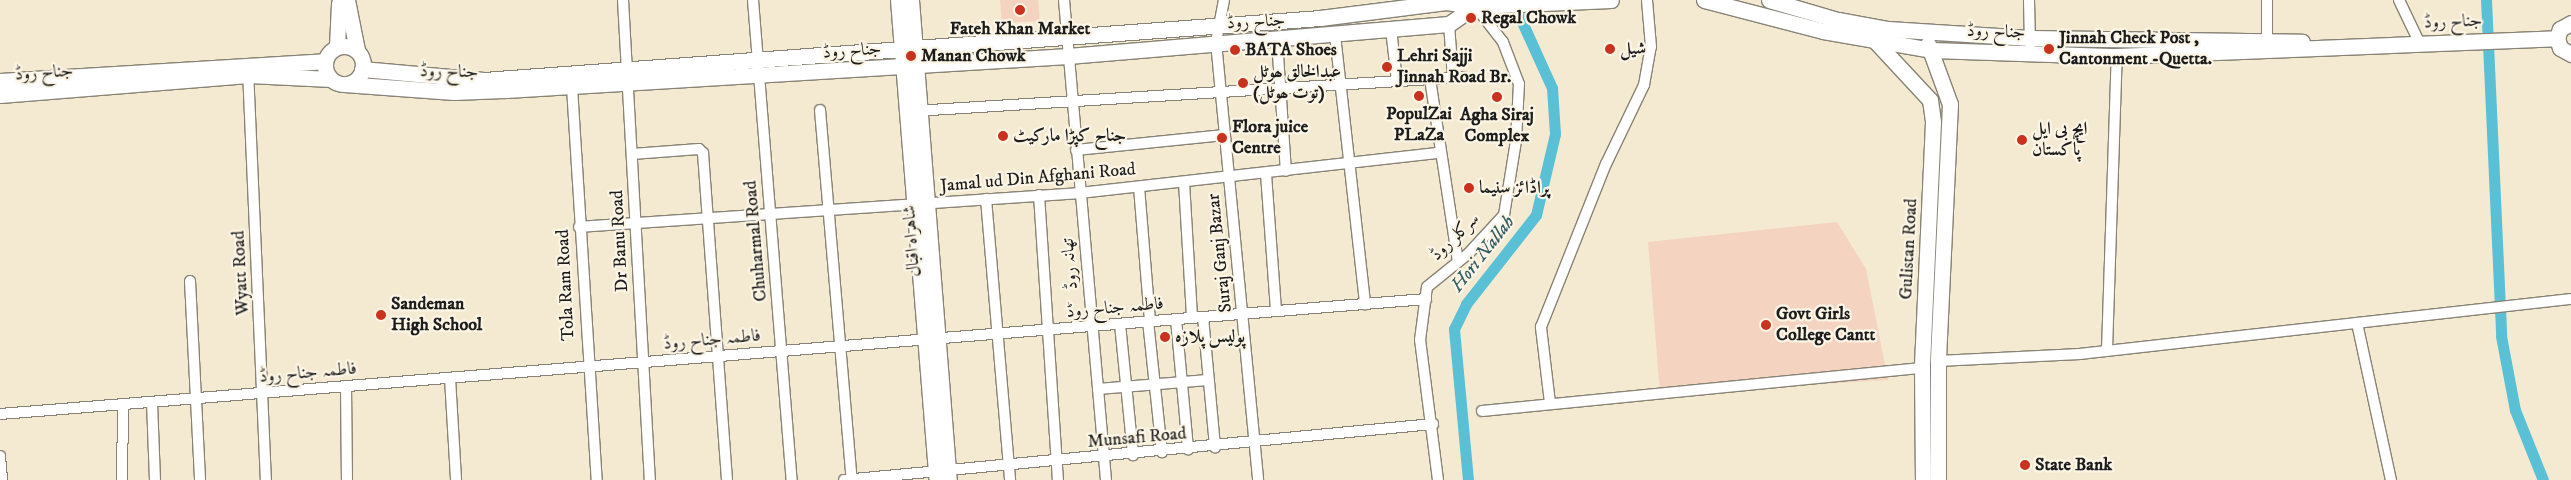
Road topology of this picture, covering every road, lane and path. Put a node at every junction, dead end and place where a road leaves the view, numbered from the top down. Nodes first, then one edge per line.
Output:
1 (338, 0) edge
2 (347, 0) edge
3 (623, 0) edge
4 (752, 0) edge
5 (898, 0) edge
6 (911, 0) edge
7 (1064, 0) edge
8 (1224, 0) edge
9 (1611, 0) edge
10 (1647, 0) edge
11 (1704, 0) edge
12 (1769, 0) edge
13 (2029, 0) edge
14 (2267, 0) edge
15 (2399, 0) edge
16 (1729, 2) edge
17 (1474, 3) edge
18 (1799, 5) edge
19 (1220, 23) junction
20 (2571, 23) edge
21 (1449, 24) junction
22 (1391, 29) junction
23 (1816, 29) junction
24 (1918, 30) junction
25 (1067, 34) junction
26 (1335, 35) junction
27 (2557, 38) junction
28 (1277, 40) junction
29 (2267, 40) junction
30 (1216, 42) junction
31 (1876, 42) junction
32 (2419, 42) junction
33 (2030, 45) junction
34 (337, 46) junction
35 (909, 46) junction
36 (2351, 46) junction
37 (357, 50) junction
38 (1932, 50) junction
39 (2571, 54) edge
40 (1068, 56) junction
41 (2117, 56) junction
42 (758, 60) junction
43 (324, 61) junction
44 (911, 66) junction
45 (248, 69) junction
46 (362, 69) junction
47 (627, 69) junction
48 (760, 77) junction
49 (1430, 79) junction
50 (0, 81) edge
51 (1397, 81) junction
52 (337, 82) junction
53 (628, 85) junction
54 (1340, 85) junction
55 (572, 88) junction
56 (1282, 88) junction
57 (1220, 92) junction
58 (0, 95) edge
59 (1071, 105) junction
60 (820, 110) dead end
61 (914, 111) junction
62 (1224, 135) junction
63 (1076, 150) junction
64 (1440, 153) junction
65 (632, 154) junction
66 (1349, 164) junction
67 (1286, 171) junction
68 (1266, 174) junction
69 (1229, 178) junction
70 (1184, 182) junction
71 (1139, 187) junction
72 (1080, 193) junction
73 (1039, 196) junction
74 (986, 199) junction
75 (921, 204) junction
76 (830, 213) junction
77 (770, 217) junction
78 (706, 221) junction
79 (636, 225) junction
80 (579, 227) junction
81 (1458, 262) junction
82 (190, 281) dead end
83 (1426, 299) junction
84 (2571, 299) edge
85 (1365, 304) junction
86 (1276, 311) junction
87 (1242, 314) junction
88 (1203, 317) junction
89 (1192, 318) junction
90 (1176, 319) junction
91 (1149, 321) junction
92 (2357, 323) junction
93 (1120, 324) junction
94 (1092, 326) junction
95 (1047, 330) junction
96 (997, 334) junction
97 (933, 339) junction
98 (843, 346) junction
99 (2107, 350) junction
100 (781, 351) junction
101 (718, 356) junction
102 (1938, 361) junction
103 (643, 362) junction
104 (587, 367) junction
105 (1922, 368) junction
106 (450, 378) junction
107 (1208, 380) junction
108 (1182, 383) junction
109 (1155, 385) junction
110 (346, 386) junction
111 (1126, 387) junction
112 (1098, 389) junction
113 (262, 393) junction
114 (195, 398) junction
115 (152, 402) junction
116 (1550, 403) junction
117 (123, 404) junction
118 (1482, 411) dead end
119 (0, 414) edge
120 (1433, 424) junction
121 (1255, 443) junction
122 (1215, 447) junction
123 (1188, 449) junction
124 (1162, 452) junction
125 (1133, 455) junction
126 (0, 456) edge
127 (1104, 458) junction
128 (1057, 462) junction
129 (1008, 466) junction
130 (943, 476) edge
131 (2, 480) edge
132 (122, 480) edge
133 (155, 480) edge
134 (200, 480) edge
135 (266, 480) edge
136 (347, 480) edge
137 (456, 480) edge
138 (597, 480) edge
139 (650, 480) edge
140 (726, 480) edge
141 (792, 480) edge
142 (844, 480) edge
143 (852, 480) edge
144 (1010, 480) edge
145 (1058, 480) edge
146 (1106, 480) edge
147 (1258, 480) edge
148 (1438, 480) edge
149 (1923, 480) edge
150 (1938, 480) edge
151 (2391, 480) edge

1 - 34 main road
2 - 37 main road
3 - 47 street, Dr Banu Road
4 - 42 street, Chuharmal Road
5 - 35 main road
6 - 35 main road
7 - 25 street, تھانہ روڈ
8 - 19 street, Suraj Ganj Bazar
9 - 17 main road, جناح روڈ
10 - 116 street
11 - 16 main road, جناح روڈ
12 - 18 main road, جناح روڈ
13 - 33 street
14 - 29 street
15 - 32 street
16 - 23 main road, جناح روڈ
17 - 19 main road, جناح روڈ
17 - 21 main road, جناح روڈ
17 - 81 street, سرکلر روڈ
18 - 23 main road
18 - 24 main road, جناح روڈ
19 - 25 main road, جناح روڈ
19 - 30 street, Suraj Ganj Bazar
20 - 27 main road
21 - 22 main road, جناح روڈ
21 - 49 street
22 - 26 main road, جناح روڈ
22 - 51 street
23 - 31 main road, جناح روڈ
24 - 33 main road, جناح روڈ
24 - 38 main road, Gulistan Road
25 - 35 main road, جناح روڈ
25 - 40 street, تھانہ روڈ
26 - 28 main road, جناح روڈ
26 - 54 street
27 - 32 main road, جناح روڈ
27 - 39 main road
28 - 30 main road, جناح روڈ
28 - 56 street
29 - 33 main road, جناح روڈ
29 - 36 main road, جناح روڈ
30 - 40 main road, جناح روڈ
30 - 57 street, Suraj Ganj Bazar
31 - 38 main road, جناح روڈ
31 - 105 main road, Gulistan Road
32 - 36 main road, جناح روڈ
33 - 38 main road, جناح روڈ
33 - 41 main road, جناح روڈ
34 - 37 main road
34 - 43 main road
35 - 42 main road, جناح روڈ
35 - 44 main road, شاہراہ اقبال
36 - 41 main road, جناح روڈ
37 - 46 main road
38 - 102 main road, Gulistan Road
40 - 44 main road, جناح روڈ
40 - 59 street, تھانہ روڈ
41 - 99 street
42 - 47 main road, جناح روڈ
42 - 48 street, Chuharmal Road
43 - 45 main road, جناح روڈ
43 - 52 main road
44 - 48 main road, جناح روڈ
44 - 61 main road, شاہراہ اقبال
45 - 50 main road, جناح روڈ
45 - 52 main road, جناح روڈ
45 - 58 main road, جناح روڈ
45 - 113 street, Wyatt Road
46 - 47 main road, جناح روڈ
46 - 52 main road
47 - 53 street, Dr Banu Road
48 - 53 main road, جناح روڈ
48 - 77 street, Chuharmal Road
49 - 51 street
49 - 64 street
51 - 54 street
52 - 55 main road, جناح روڈ
53 - 55 main road, جناح روڈ
53 - 65 street, Dr Banu Road
54 - 56 street
54 - 66 street
55 - 80 street, Tola Ram Road
56 - 57 street
56 - 67 street
57 - 59 street
57 - 62 street, Suraj Ganj Bazar
59 - 61 street
59 - 63 street, تھانہ روڈ
60 - 76 street
61 - 75 main road, شاہراہ اقبال
62 - 63 street
62 - 69 street, Suraj Ganj Bazar
63 - 72 street, تھانہ روڈ
64 - 66 street, Jamal ud Din Afghani Road
64 - 81 street
65 - 78 street
65 - 79 street, Dr Banu Road
66 - 67 street, Jamal ud Din Afghani Road
66 - 85 street
67 - 68 street, Jamal ud Din Afghani Road
68 - 69 street, Jamal ud Din Afghani Road
68 - 86 street
69 - 70 street, Jamal ud Din Afghani Road
69 - 87 street, Suraj Ganj Bazar
70 - 71 street, Jamal ud Din Afghani Road
70 - 89 street
71 - 72 street, Jamal ud Din Afghani Road
71 - 91 street
72 - 73 street, Jamal ud Din Afghani Road
72 - 94 street, تھانہ روڈ
73 - 74 street, Jamal ud Din Afghani Road
73 - 95 street
74 - 75 street, Jamal ud Din Afghani Road
74 - 96 street
75 - 76 street, Jamal ud Din Afghani Road
75 - 97 main road, شاہراہ اقبال
76 - 77 street, Jamal ud Din Afghani Road
76 - 98 street
77 - 78 street, Jamal ud Din Afghani Road
77 - 100 street, Chuharmal Road
78 - 79 street, Jamal ud Din Afghani Road
78 - 101 street
79 - 80 street, Jamal ud Din Afghani Road
79 - 103 street, Dr Banu Road
80 - 104 street, Tola Ram Road
81 - 83 street, سرکلر روڈ
82 - 114 street
83 - 85 street, فاطمہ جناح روڈ
83 - 120 street, سرکلر روڈ
84 - 92 street
85 - 86 street, فاطمہ جناح روڈ
86 - 87 street, فاطمہ جناح روڈ
87 - 88 street, فاطمہ جناح روڈ
87 - 121 street, Suraj Ganj Bazar
88 - 89 street, فاطمہ جناح روڈ
88 - 107 street
89 - 90 street, فاطمہ جناح روڈ
90 - 91 street, فاطمہ جناح روڈ
90 - 108 street
91 - 93 street, فاطمہ جناح روڈ
91 - 109 street
92 - 99 street
92 - 151 street
93 - 94 street, فاطمہ جناح روڈ
93 - 111 street
94 - 95 street, فاطمہ جناح روڈ
94 - 112 street, تھانہ روڈ
95 - 96 street, فاطمہ جناح روڈ
95 - 128 street
96 - 97 street, فاطمہ جناح روڈ
96 - 129 street
97 - 98 street, فاطمہ جناح روڈ
97 - 130 main road, شاہراہ اقبال
98 - 100 street, فاطمہ جناح روڈ
98 - 143 street
99 - 102 street
100 - 101 street, فاطمہ جناح روڈ
100 - 141 street, Chuharmal Road
101 - 103 street, فاطمہ جناح روڈ
101 - 140 street
102 - 150 main road, Gulistan Road
103 - 104 street, فاطمہ جناح روڈ
103 - 139 street, Dr Banu Road
104 - 106 street, فاطمہ جناح روڈ
104 - 138 street, Tola Ram Road
105 - 116 street
105 - 149 main road, Gulistan Road
106 - 110 street, فاطمہ جناح روڈ
106 - 137 street
107 - 108 street
107 - 122 street
108 - 109 street
108 - 123 street
109 - 111 street
109 - 124 street
110 - 113 street, فاطمہ جناح روڈ
110 - 136 street
111 - 112 street
111 - 125 street
112 - 127 street, تھانہ روڈ
113 - 114 street, فاطمہ جناح روڈ
113 - 135 street, Wyatt Road
114 - 115 street, فاطمہ جناح روڈ
114 - 134 street
115 - 117 street, فاطمہ جناح روڈ
115 - 133 street
116 - 118 street
117 - 119 street, فاطمہ جناح روڈ
117 - 132 street
120 - 121 street, Munsafi Road
120 - 148 street, سرکلر روڈ
121 - 122 street, Munsafi Road
121 - 147 street, Suraj Ganj Bazar
122 - 123 street, Munsafi Road
123 - 124 street, Munsafi Road
124 - 125 street, Munsafi Road
125 - 127 street, Munsafi Road
126 - 131 street
127 - 128 street, Munsafi Road
127 - 146 street, تھانہ روڈ
128 - 129 street, Munsafi Road
128 - 145 street
129 - 130 street, Munsafi Road
129 - 144 street
130 - 143 street, Munsafi Road
142 - 143 street, Munsafi Road

